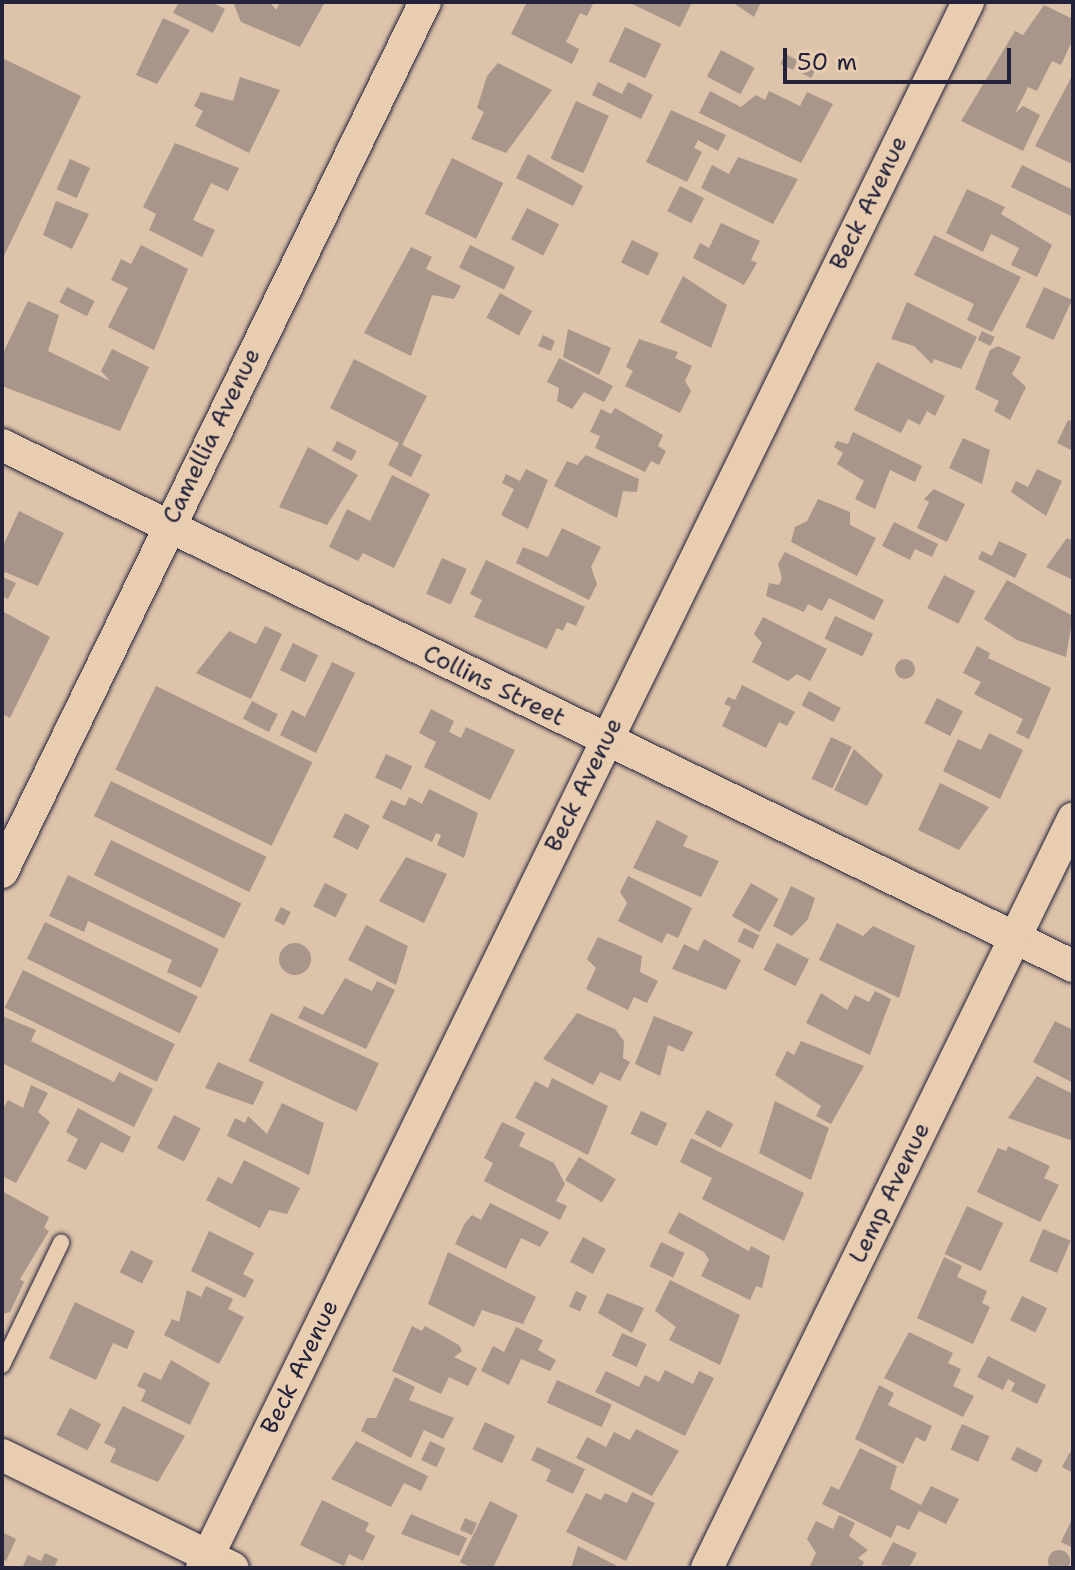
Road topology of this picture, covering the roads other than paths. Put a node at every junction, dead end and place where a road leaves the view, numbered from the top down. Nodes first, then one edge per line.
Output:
1 (425, 2) edge
2 (968, 2) edge
3 (2, 445) edge
4 (167, 527) junction
5 (607, 739) junction
6 (1073, 819) edge
7 (2, 872) edge
8 (1014, 938) junction
9 (1073, 966) edge
10 (61, 1243) dead end
11 (2, 1365) edge
12 (2, 1455) edge
13 (214, 1564) edge
14 (707, 1568) edge

1 - 4 street, Camellia Avenue
2 - 5 street, Beck Avenue
3 - 4 street, Collins Street
4 - 5 street, Collins Street
4 - 7 street, Camellia Avenue
5 - 8 street, Collins Street
5 - 13 street, Beck Avenue
6 - 8 street, Lemp Avenue
8 - 9 street, Collins Street
8 - 14 street, Lemp Avenue
10 - 11 lane
12 - 13 street

